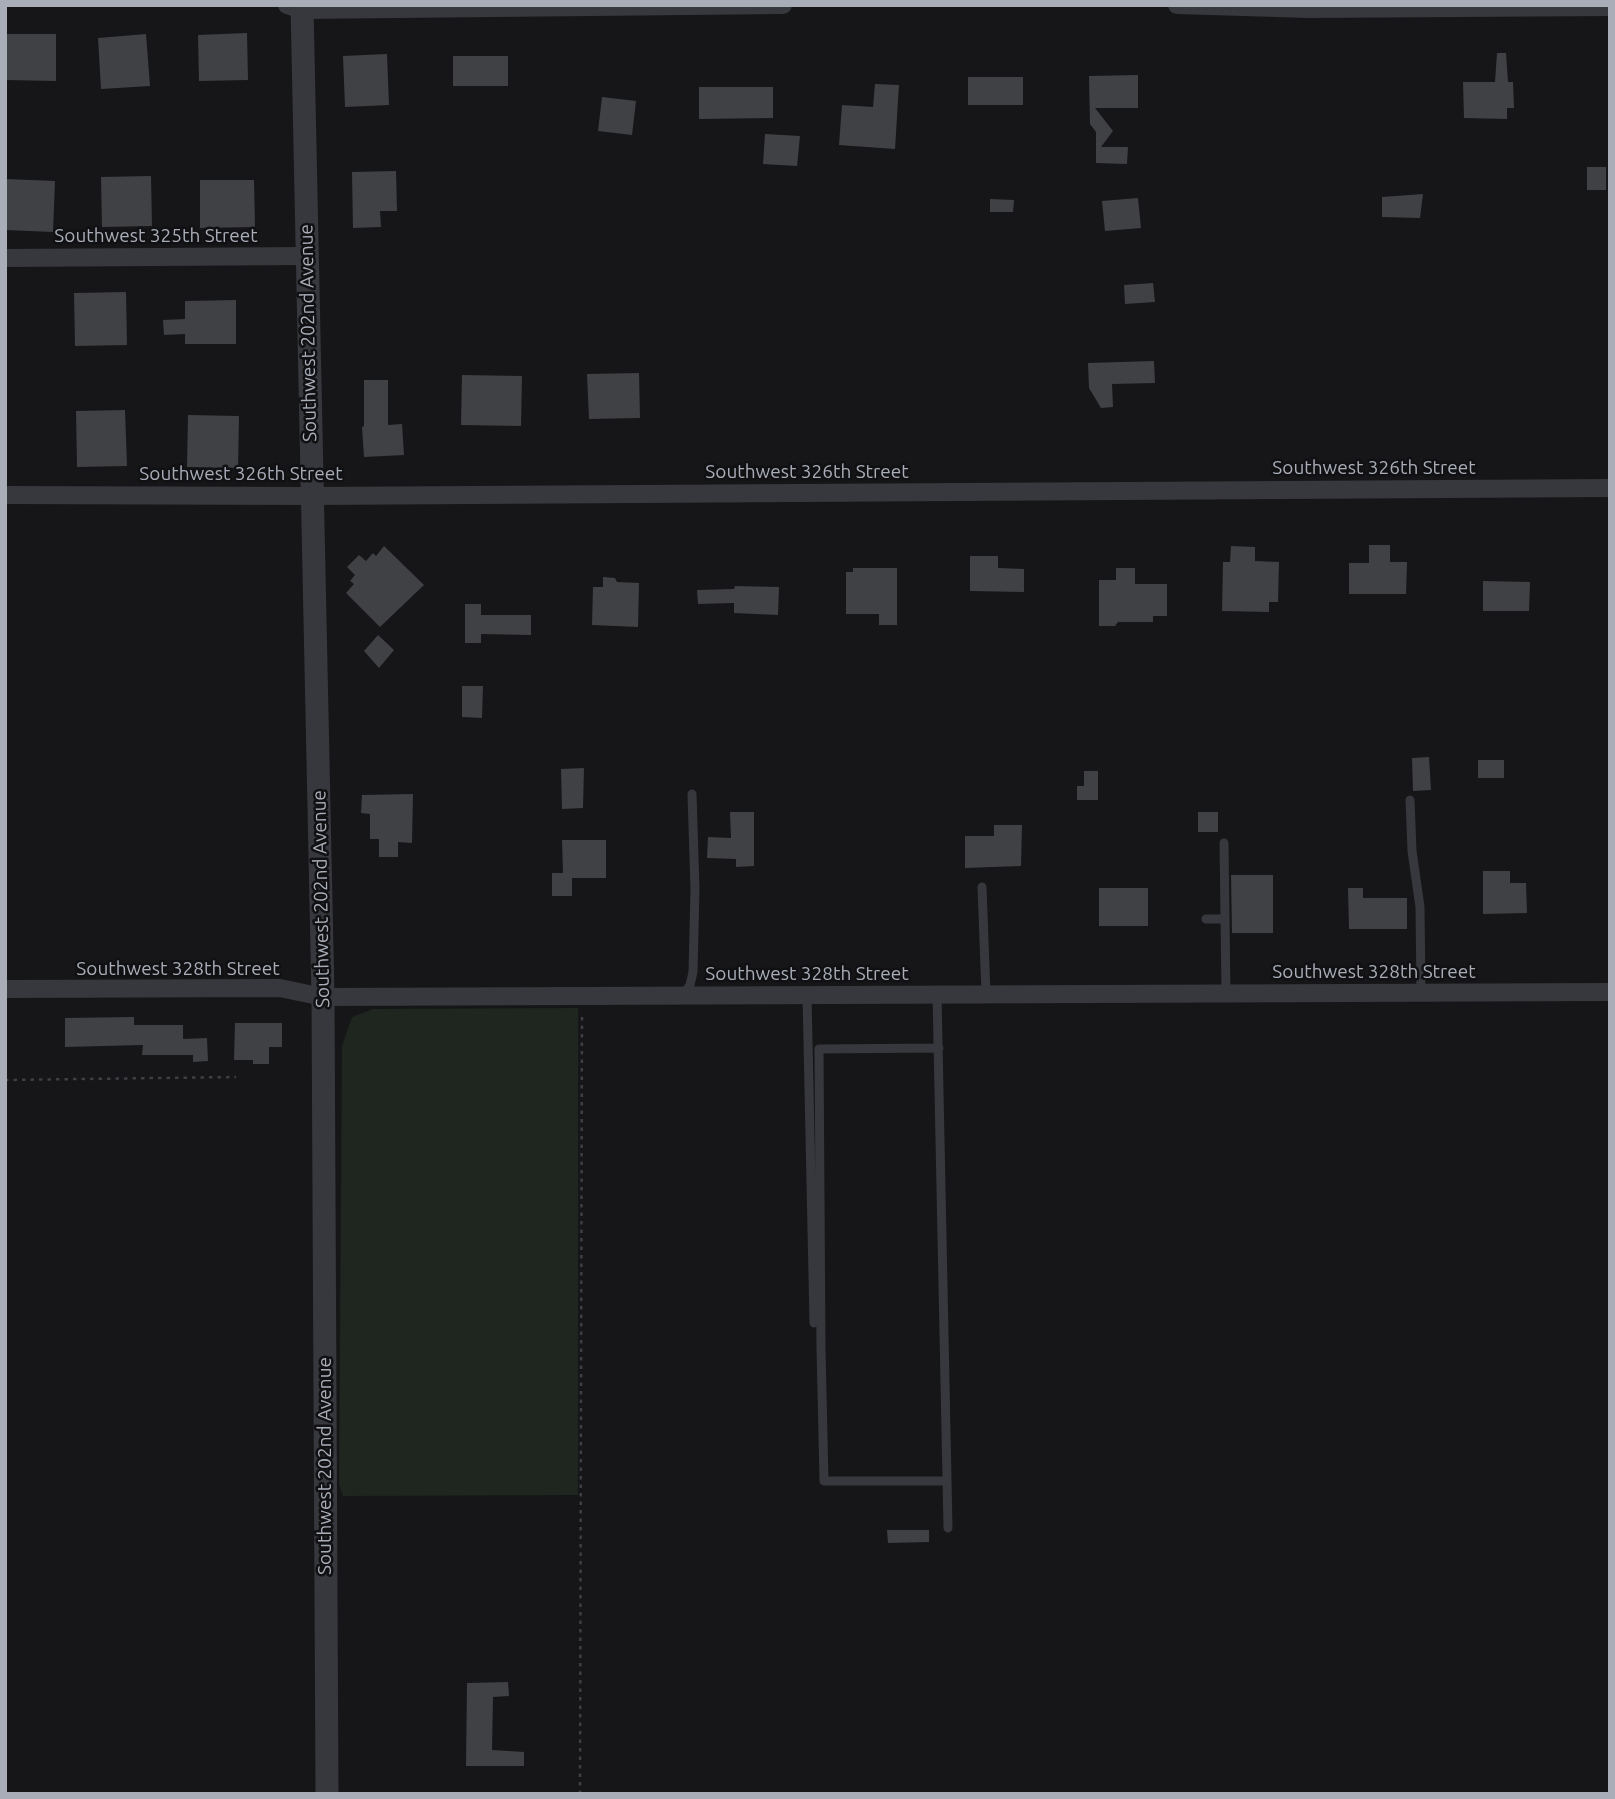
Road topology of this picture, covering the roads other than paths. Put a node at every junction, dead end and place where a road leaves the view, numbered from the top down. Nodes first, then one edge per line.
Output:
1 (783, 5) edge
2 (1177, 5) edge
3 (670, 6) edge
4 (297, 7) edge
5 (1310, 7) edge
6 (1610, 7) edge
7 (307, 256) junction
8 (5, 258) edge
9 (1610, 488) edge
10 (5, 495) edge
11 (311, 496) junction
12 (692, 793) dead end
13 (1410, 800) dead end
14 (1224, 843) dead end
15 (982, 887) dead end
16 (1206, 919) dead end
17 (1225, 919) junction
18 (5, 989) edge
19 (1421, 992) junction
20 (1610, 992) edge
21 (1226, 993) junction
22 (937, 994) junction
23 (986, 994) junction
24 (683, 995) junction
25 (807, 995) junction
26 (323, 997) junction
27 (939, 1048) junction
28 (814, 1323) dead end
29 (947, 1481) junction
30 (948, 1528) dead end
31 (327, 1794) edge

1 - 3 street
2 - 5 street
3 - 4 street
4 - 7 street, Southwest 202nd Avenue
5 - 6 street
7 - 8 street, Southwest 325th Street
7 - 11 street, Southwest 202nd Avenue
9 - 11 street, Southwest 326th Street
10 - 11 street, Southwest 326th Street
11 - 26 street, Southwest 202nd Avenue
12 - 24 lane
13 - 19 lane
14 - 17 lane
15 - 23 lane
16 - 17 lane
17 - 21 lane
18 - 26 street, Southwest 328th Street
19 - 20 street, Southwest 328th Street
19 - 21 street, Southwest 328th Street
21 - 23 street, Southwest 328th Street
22 - 23 street, Southwest 328th Street
22 - 25 street, Southwest 328th Street
22 - 27 lane
24 - 25 street, Southwest 328th Street
24 - 26 street, Southwest 328th Street
25 - 28 lane
26 - 31 street, Southwest 202nd Avenue
27 - 29 lane
27 - 29 lane
29 - 30 lane

